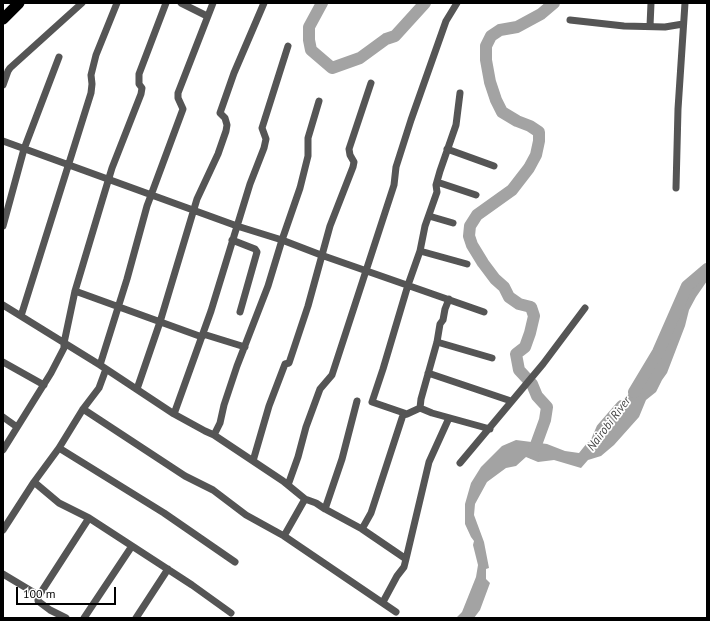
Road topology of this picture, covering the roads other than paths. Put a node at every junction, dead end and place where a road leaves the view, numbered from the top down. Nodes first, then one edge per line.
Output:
1 (20, 3) edge
2 (82, 3) edge
3 (117, 3) edge
4 (166, 3) edge
5 (181, 3) edge
6 (213, 3) edge
7 (264, 3) edge
8 (457, 3) edge
9 (651, 3) edge
10 (685, 3) edge
11 (207, 16) junction
12 (3, 19) edge
13 (570, 20) dead end
14 (683, 24) junction
15 (650, 26) junction
16 (288, 46) dead end
17 (59, 58) dead end
18 (371, 83) dead end
19 (3, 85) edge
20 (460, 93) dead end
21 (319, 101) dead end
22 (3, 141) edge
23 (24, 149) junction
24 (447, 149) junction
25 (67, 164) junction
26 (494, 166) dead end
27 (109, 179) junction
28 (437, 182) junction
29 (676, 188) dead end
30 (151, 194) junction
31 (476, 196) dead end
32 (194, 209) junction
33 (429, 216) junction
34 (453, 223) dead end
35 (3, 226) edge
36 (237, 226) junction
37 (232, 240) junction
38 (282, 240) junction
39 (420, 251) junction
40 (321, 255) junction
41 (467, 264) dead end
42 (366, 270) junction
43 (408, 285) junction
44 (75, 291) junction
45 (449, 299) junction
46 (3, 305) edge
47 (118, 306) junction
48 (585, 308) dead end
49 (240, 312) dead end
50 (484, 312) dead end
51 (21, 316) junction
52 (160, 322) junction
53 (202, 335) junction
54 (437, 342) junction
55 (64, 343) junction
56 (245, 347) junction
57 (492, 358) dead end
58 (3, 362) edge
59 (103, 367) junction
60 (428, 372) junction
61 (44, 385) junction
62 (137, 389) junction
63 (357, 401) dead end
64 (511, 401) junction
65 (420, 408) junction
66 (82, 409) junction
67 (174, 414) junction
68 (407, 414) junction
69 (3, 418) edge
70 (449, 418) junction
71 (17, 427) junction
72 (490, 429) junction
73 (214, 435) junction
74 (59, 448) junction
75 (3, 450) edge
76 (253, 461) junction
77 (460, 464) dead end
78 (34, 482) junction
79 (288, 485) junction
80 (304, 499) junction
81 (325, 509) junction
82 (89, 518) junction
83 (362, 529) junction
84 (3, 530) edge
85 (284, 536) junction
86 (132, 546) junction
87 (406, 559) junction
88 (235, 562) dead end
89 (168, 569) junction
90 (3, 574) edge
91 (38, 597) junction
92 (383, 602) junction
93 (396, 612) dead end
94 (231, 613) dead end
95 (62, 617) edge
96 (84, 618) edge
97 (136, 618) edge

1 - 12 highway
2 - 19 street
3 - 25 street
4 - 27 street
5 - 11 street
6 - 11 street
7 - 32 street
8 - 42 street
9 - 15 street
10 - 14 street
11 - 30 street
13 - 15 street
14 - 15 street
14 - 29 street
16 - 36 street
17 - 23 street
18 - 40 street
20 - 24 street
21 - 38 street
22 - 23 street
23 - 25 street
23 - 35 street
24 - 26 street
24 - 28 street
25 - 27 street
25 - 51 street
27 - 30 street
27 - 44 street
28 - 31 street
28 - 33 street
30 - 32 street
30 - 47 street
32 - 36 street
32 - 52 street
33 - 34 street
33 - 39 street
36 - 37 street
36 - 38 street
37 - 49 street
37 - 53 street
38 - 40 street
38 - 56 street
39 - 41 street
39 - 43 street
40 - 42 street
40 - 76 street
42 - 43 street
42 - 79 street
43 - 45 street
43 - 68 street
44 - 47 street
44 - 55 street
45 - 50 street
45 - 54 street
46 - 51 street
47 - 52 street
47 - 59 street
48 - 64 street
51 - 55 street
52 - 53 street
52 - 62 street
53 - 56 street
53 - 67 street
54 - 57 street
54 - 60 street
55 - 59 street
55 - 61 street
56 - 73 street
58 - 61 street
59 - 62 street
59 - 66 street
60 - 64 street
60 - 65 street
61 - 71 street
62 - 67 street
63 - 81 street
64 - 72 street
65 - 68 street
65 - 70 street
66 - 74 street
66 - 85 street
67 - 73 street
68 - 83 street
69 - 71 street
70 - 72 street
70 - 87 street
71 - 75 street
72 - 77 street
73 - 76 street
74 - 78 street
74 - 88 street
76 - 79 street
78 - 82 street
78 - 84 street
79 - 80 street
80 - 81 street
80 - 85 street
81 - 83 street
82 - 86 street
82 - 91 street
83 - 87 street
85 - 92 street
86 - 89 street
86 - 96 street
87 - 92 street
89 - 94 street
89 - 97 street
90 - 91 street
91 - 95 street
92 - 93 street

